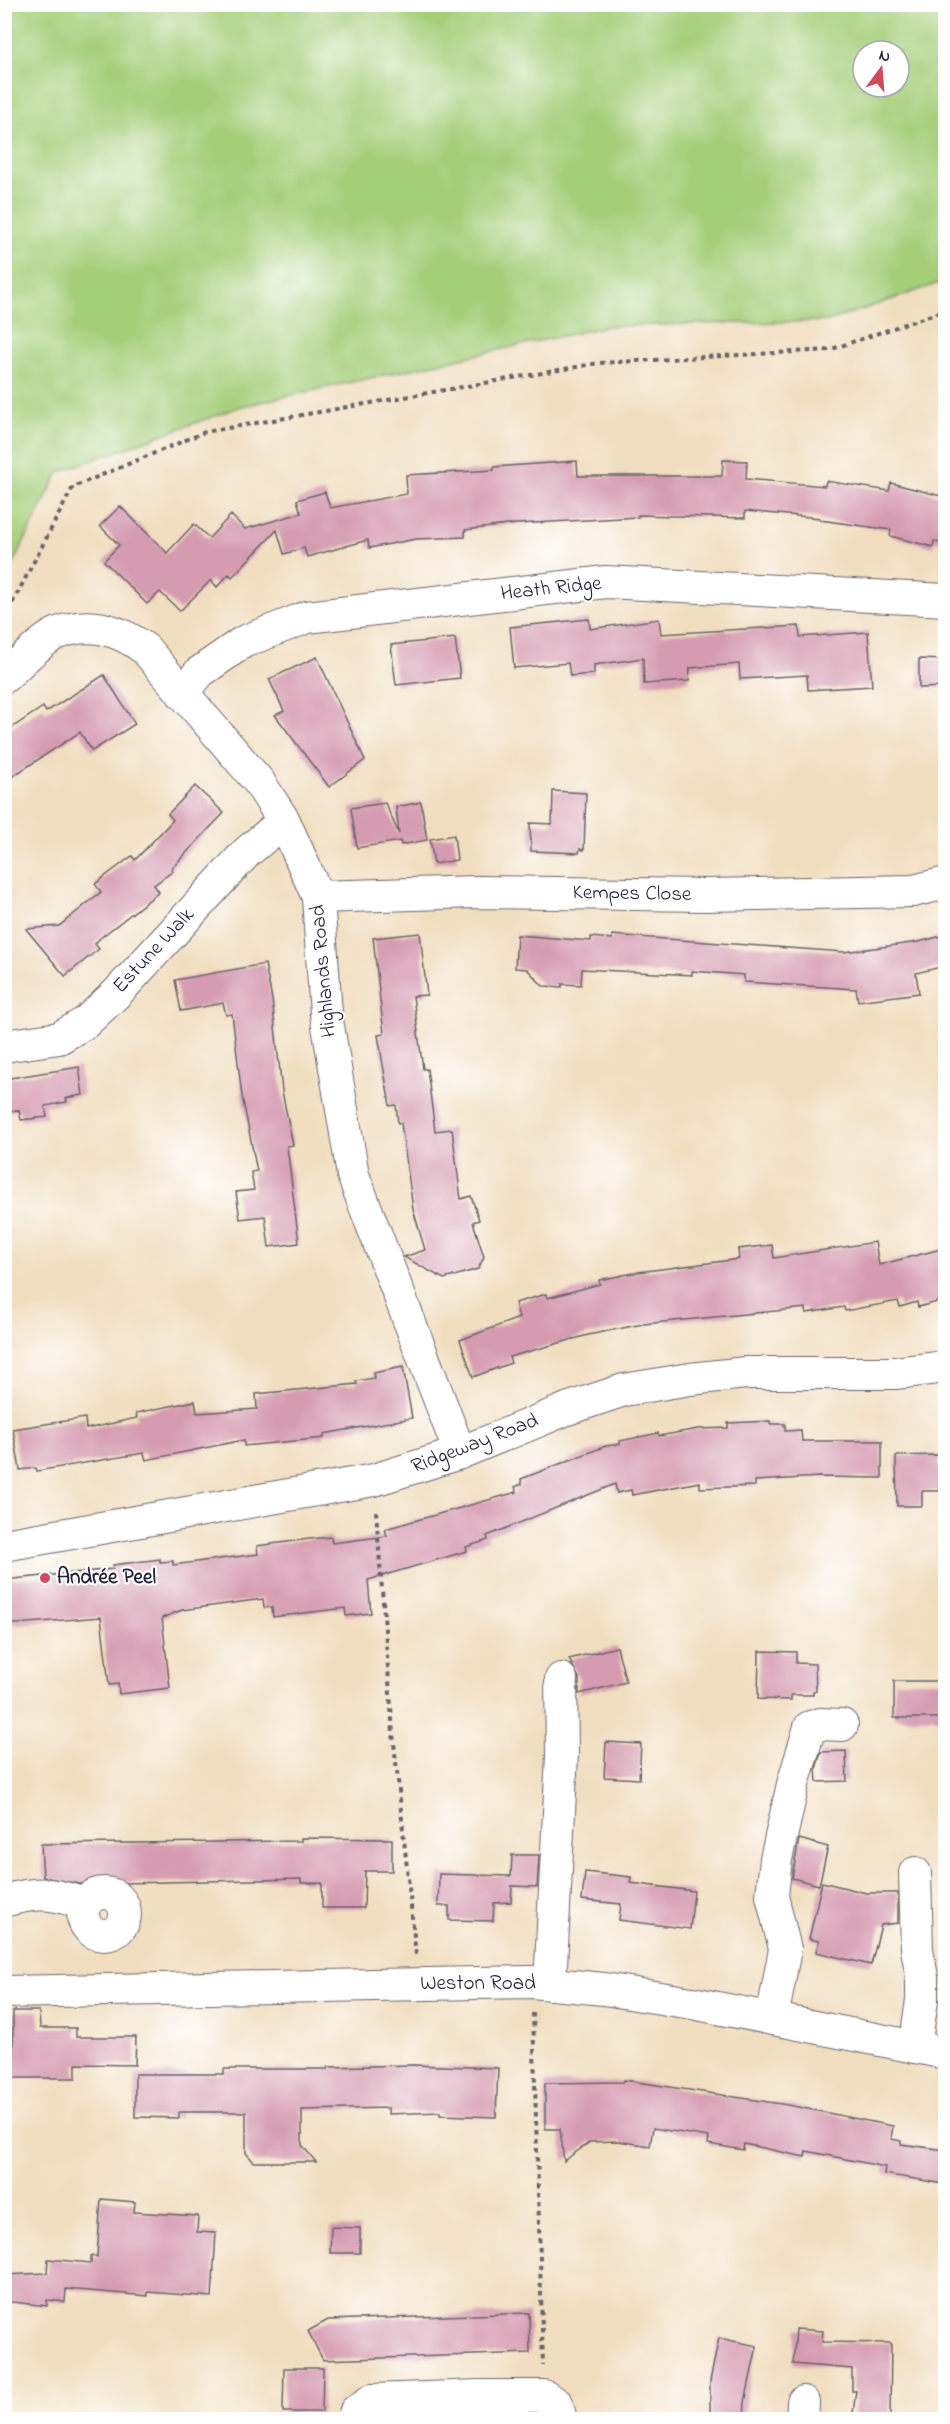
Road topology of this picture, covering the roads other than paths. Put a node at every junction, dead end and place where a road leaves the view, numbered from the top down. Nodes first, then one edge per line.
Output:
1 (945, 600) edge
2 (4, 677) edge
3 (182, 693) junction
4 (284, 821) junction
5 (945, 883) edge
6 (318, 897) junction
7 (4, 1046) edge
8 (945, 1367) edge
9 (460, 1453) junction
10 (4, 1545) edge
11 (561, 1679) dead end
12 (842, 1725) dead end
13 (915, 1873) dead end
14 (4, 1901) edge
15 (85, 1904) dead end
16 (541, 1983) junction
17 (4, 1992) edge
18 (772, 2019) junction
19 (915, 2047) junction
20 (945, 2053) edge
21 (553, 2408) edge
22 (353, 2420) edge

1 - 3 street, Heath Ridge
2 - 3 street, Highlands Road
3 - 4 street, Highlands Road
4 - 6 street, Highlands Road
4 - 7 street, Estune Walk
5 - 6 street, Kempes Close
6 - 9 street, Highlands Road
8 - 9 street, Ridgeway Road
9 - 10 street, Ridgeway Road
11 - 16 street
12 - 18 street
13 - 19 street
14 - 15 street
16 - 17 street, Weston Road
16 - 18 street, Weston Road
18 - 19 street, Weston Road
19 - 20 street, Weston Road
21 - 22 street

